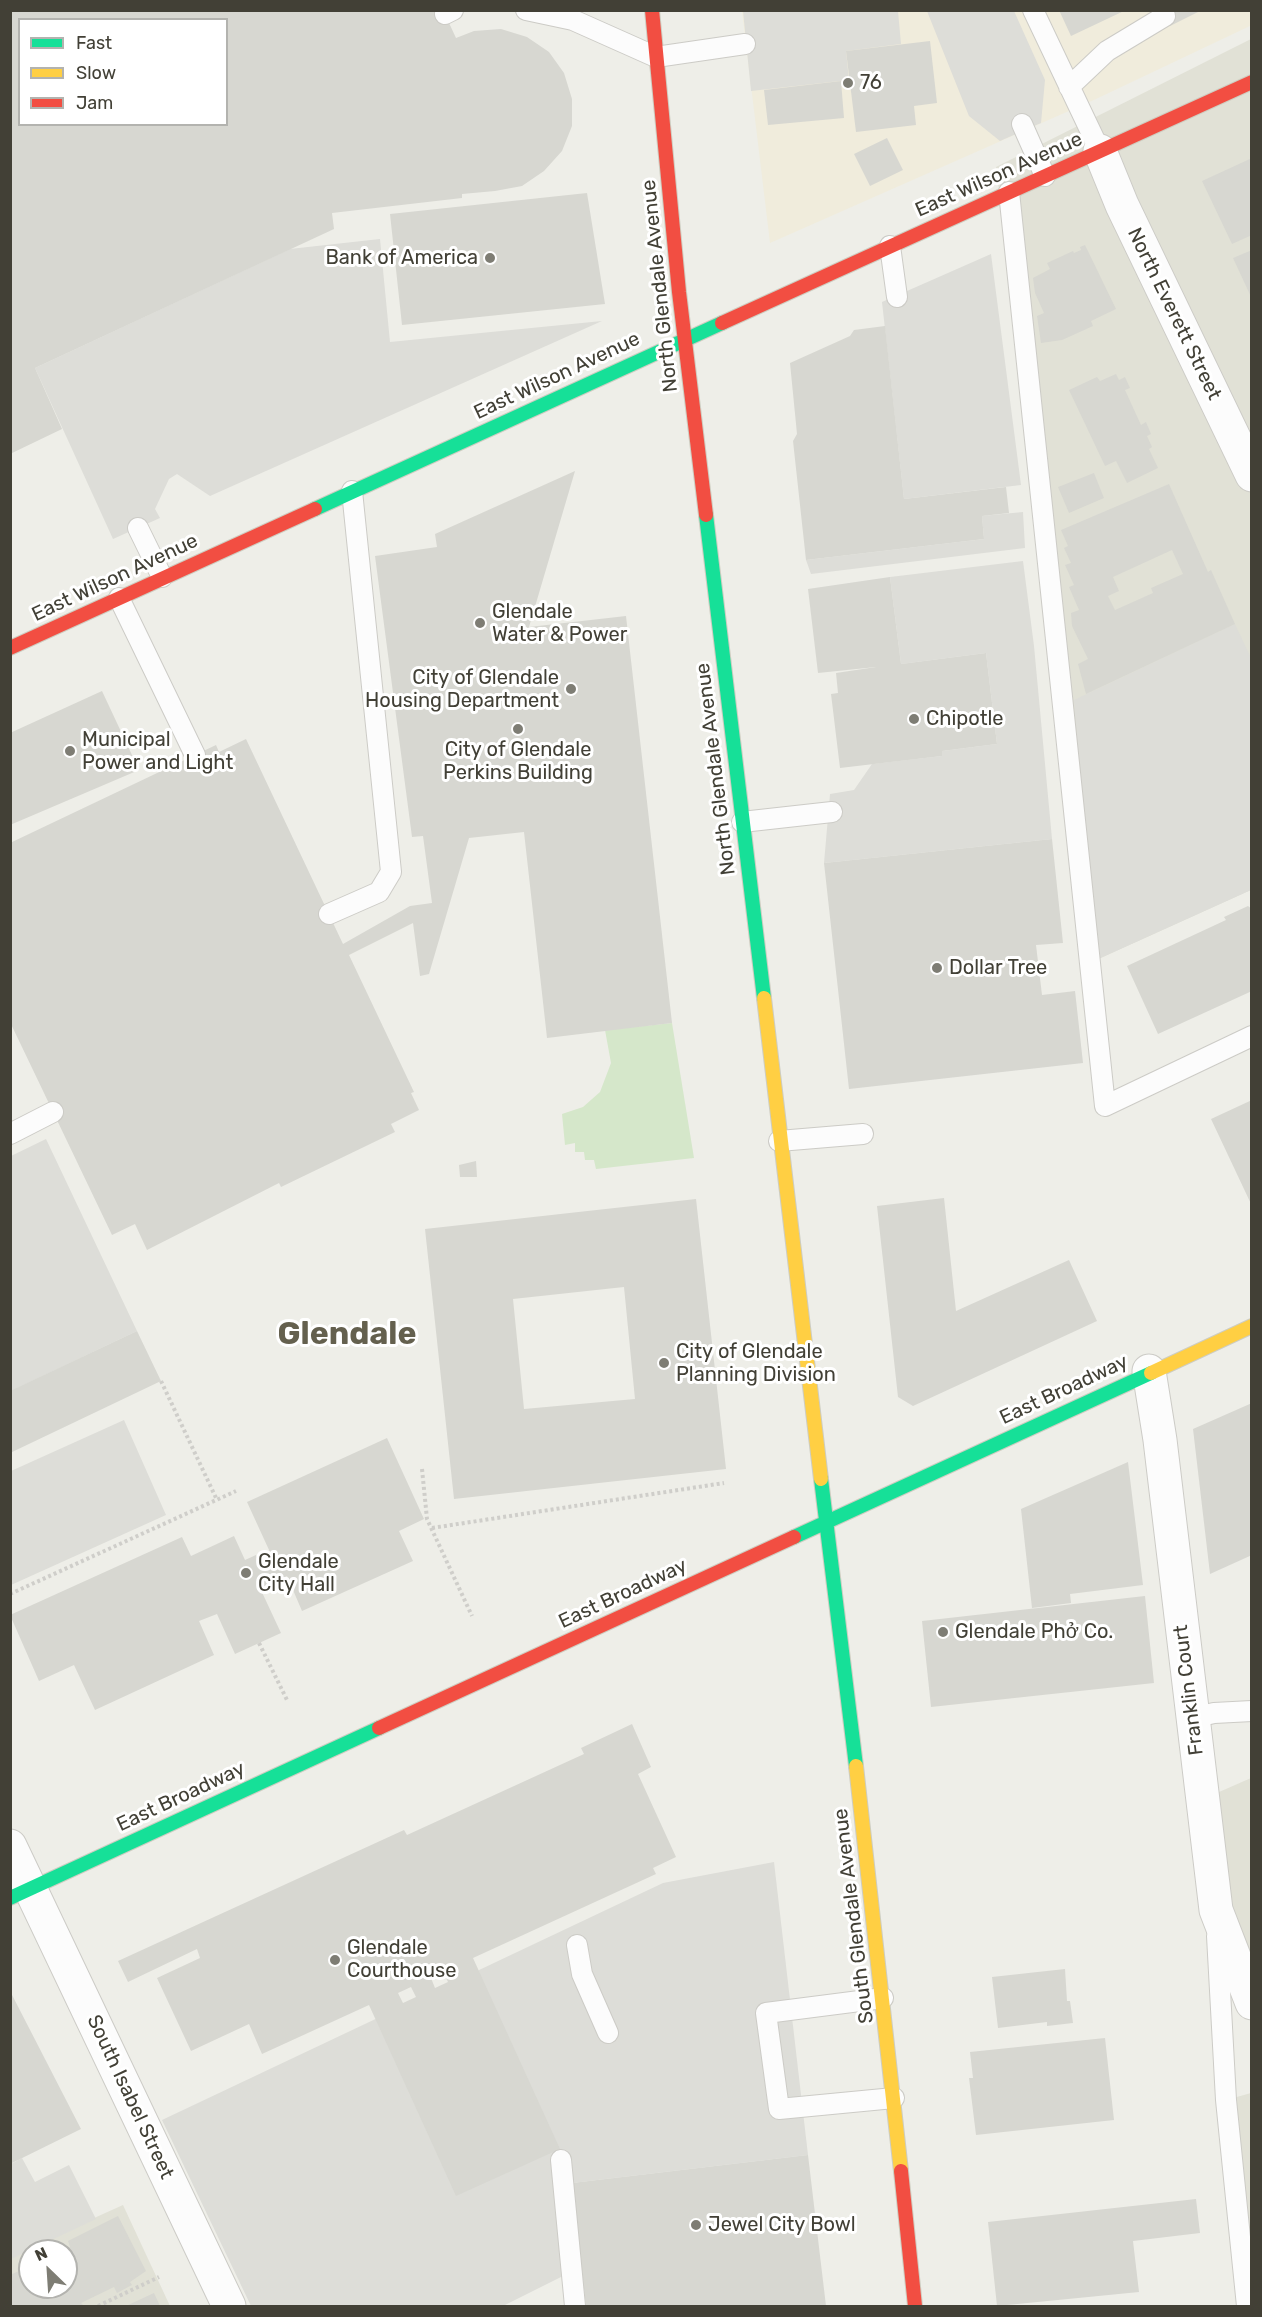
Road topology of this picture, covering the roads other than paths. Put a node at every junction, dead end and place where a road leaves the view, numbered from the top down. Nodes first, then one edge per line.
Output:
1 (526, 10) edge
2 (652, 10) edge
3 (1033, 10) edge
4 (1165, 16) dead end
5 (746, 44) dead end
6 (656, 57) junction
7 (1251, 82) edge
8 (1069, 87) junction
9 (1022, 124) dead end
10 (1100, 151) junction
11 (1045, 176) junction
12 (1009, 192) junction
13 (890, 246) junction
14 (897, 297) dead end
15 (685, 339) junction
16 (1251, 476) edge
17 (352, 491) junction
18 (138, 528) dead end
19 (162, 577) junction
20 (119, 598) junction
21 (10, 648) edge
22 (195, 755) dead end
23 (832, 812) dead end
24 (742, 822) junction
25 (329, 914) dead end
26 (1251, 1036) edge
27 (53, 1112) dead end
28 (10, 1134) edge
29 (863, 1134) dead end
30 (779, 1141) junction
31 (1251, 1326) edge
32 (1149, 1371) junction
33 (826, 1522) junction
34 (1251, 1711) edge
35 (1192, 1719) junction
36 (10, 1846) edge
37 (20, 1893) edge
38 (1216, 1910) junction
39 (577, 1944) dead end
40 (883, 1998) junction
41 (1251, 2003) edge
42 (608, 2033) dead end
43 (894, 2098) junction
44 (561, 2160) dead end
45 (229, 2307) edge
46 (575, 2307) edge
47 (915, 2307) edge
48 (1247, 2307) edge

1 - 6 lane
2 - 6 main road, North Glendale Avenue
3 - 8 lane
4 - 8 lane
5 - 6 lane
6 - 15 main road, North Glendale Avenue
7 - 10 main road, East Wilson Avenue
8 - 10 lane
9 - 11 lane
10 - 11 main road, East Wilson Avenue
10 - 16 street, North Everett Street
11 - 12 main road, East Wilson Avenue
12 - 13 main road, East Wilson Avenue
12 - 26 lane
13 - 14 lane
13 - 15 main road, East Wilson Avenue
15 - 17 main road, East Wilson Avenue
15 - 24 main road, North Glendale Avenue
17 - 19 main road, East Wilson Avenue
17 - 25 lane
18 - 19 lane
19 - 20 main road, East Wilson Avenue
20 - 21 main road, East Wilson Avenue
20 - 22 lane
23 - 24 lane
24 - 30 main road, North Glendale Avenue
27 - 28 lane
29 - 30 lane
30 - 33 main road, North Glendale Avenue
31 - 32 main road, East Broadway
32 - 33 main road, East Broadway
32 - 35 street, Franklin Court
33 - 37 main road, East Broadway
33 - 40 main road, South Glendale Avenue
34 - 35 lane
35 - 38 street, Franklin Court
36 - 37 street, South Isabel Street
37 - 45 street, South Isabel Street
38 - 41 street, Franklin Court
38 - 48 lane
39 - 42 lane
40 - 43 main road, South Glendale Avenue
40 - 43 lane
43 - 47 main road, South Glendale Avenue
44 - 46 lane

